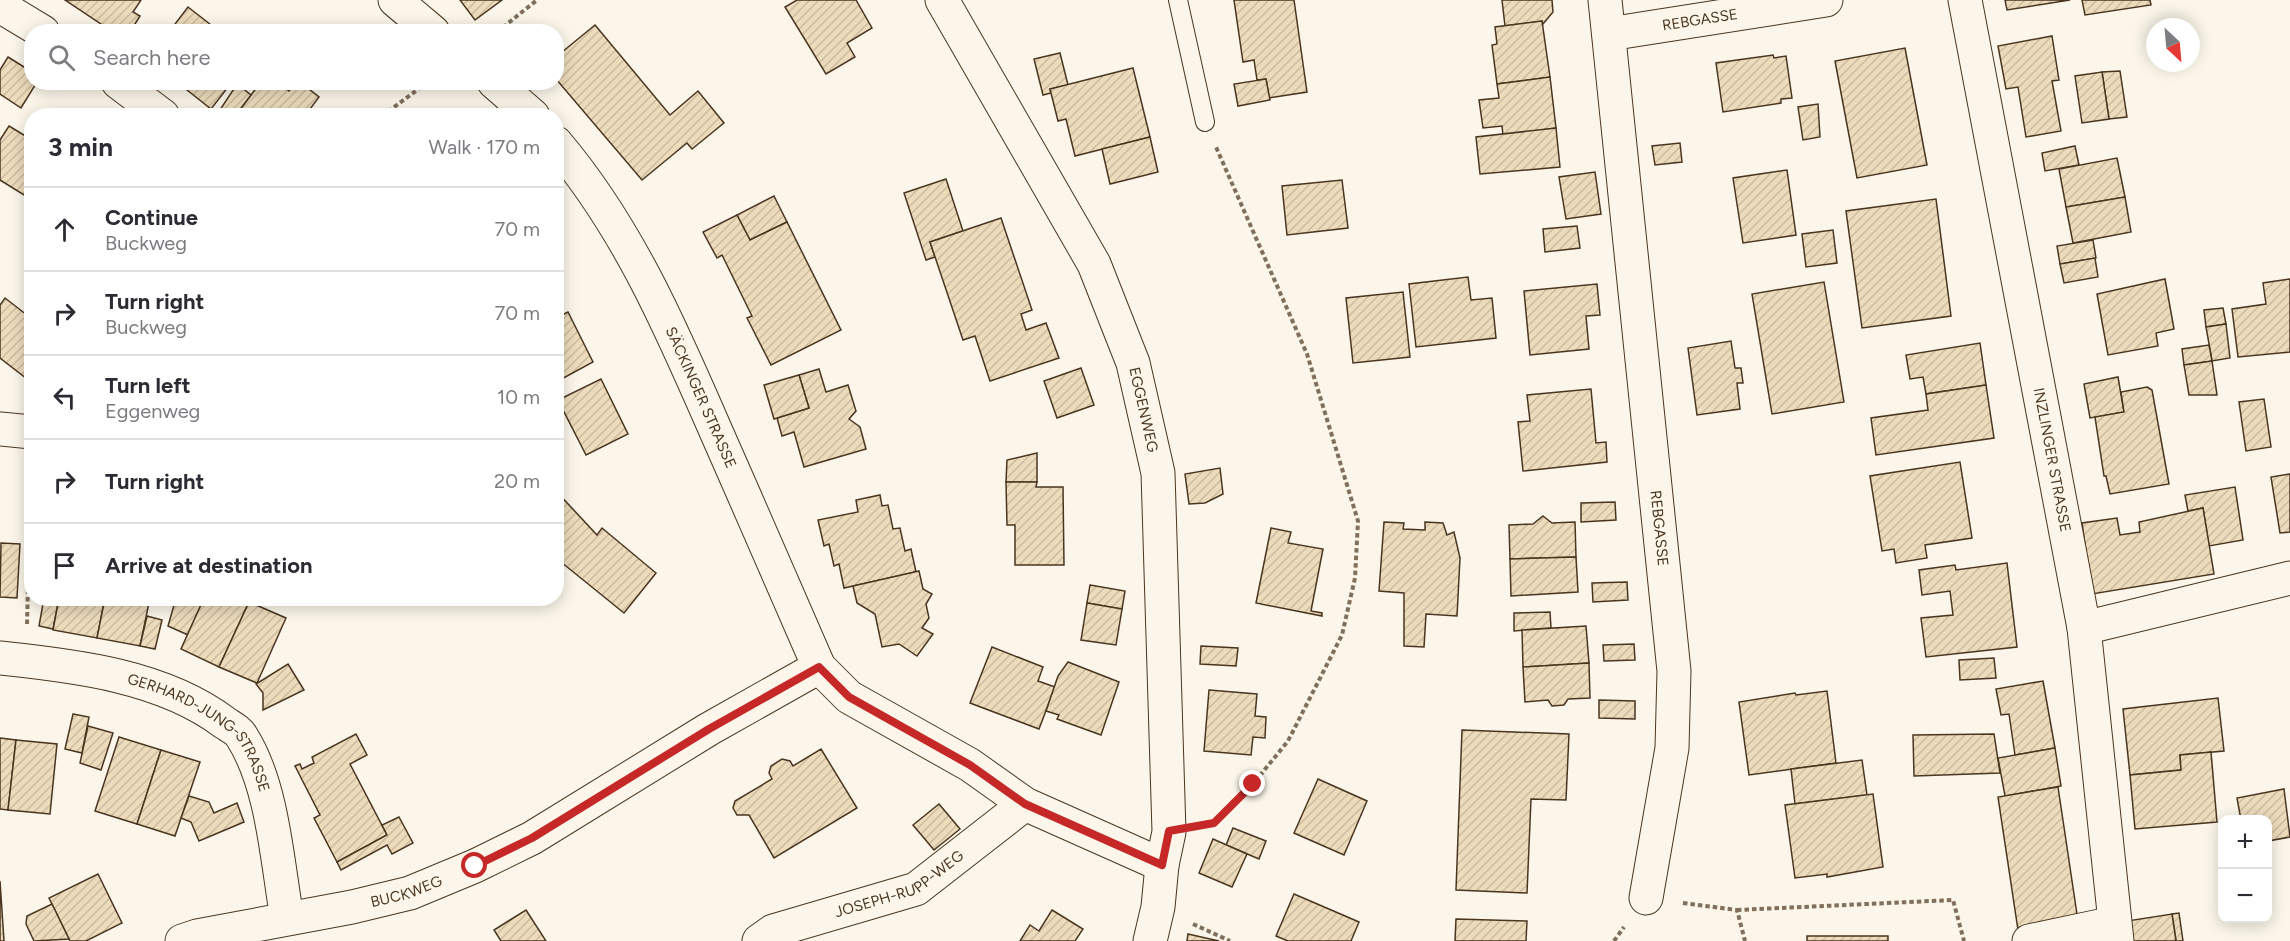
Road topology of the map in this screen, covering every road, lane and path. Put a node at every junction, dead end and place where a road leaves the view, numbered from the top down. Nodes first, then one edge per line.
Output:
1 (395, 0) edge
2 (537, 0) edge
3 (942, 0) edge
4 (1178, 0) edge
5 (1605, 0) edge
6 (1826, 0) edge
7 (1965, 0) edge
8 (0, 6) edge
9 (30, 24) edge
10 (424, 24) edge
11 (507, 24) edge
12 (1609, 34) junction
13 (129, 90) edge
14 (417, 90) edge
15 (503, 90) edge
16 (152, 108) edge
17 (393, 108) edge
18 (524, 108) edge
19 (1205, 122) joint
20 (564, 152) edge
21 (0, 429) edge
22 (24, 431) edge
23 (24, 541) edge
24 (2290, 578) edge
25 (2084, 628) junction
26 (13, 659) edge
27 (819, 667) junction
28 (1025, 804) junction
29 (1169, 831) junction
30 (1162, 865) junction
31 (1646, 898) joint
32 (1737, 910) junction
33 (287, 918) junction
34 (2115, 932) edge
35 (183, 941) edge
36 (759, 941) edge
37 (1150, 941) edge
38 (1745, 941) edge
39 (1964, 941) edge
40 (2029, 941) edge

1 - 10 street
2 - 11 path
3 - 29 street, EGGENWEG
4 - 19 lane
5 - 12 street, REBGASSE
6 - 12 street, REBGASSE
7 - 25 street, INZLINGER STRASSE
8 - 9 street
12 - 31 street, REBGASSE
13 - 16 street
14 - 17 path
15 - 18 street
19 - 29 path
20 - 27 street, SÄCKINGER STRASSE
21 - 22 street
23 - 26 path
24 - 25 street
25 - 34 street, INZLINGER STRASSE
26 - 33 street, GERHARD-JUNG-STRASSE
27 - 28 street
27 - 33 street, BUCKWEG
28 - 30 street
28 - 36 street, JOSEPH-RUPP-WEG
29 - 30 street, EGGENWEG
30 - 37 street
31 - 32 path
32 - 38 path
32 - 39 path
33 - 35 street, BUCKWEG
34 - 40 street, INZLINGER STRASSE

